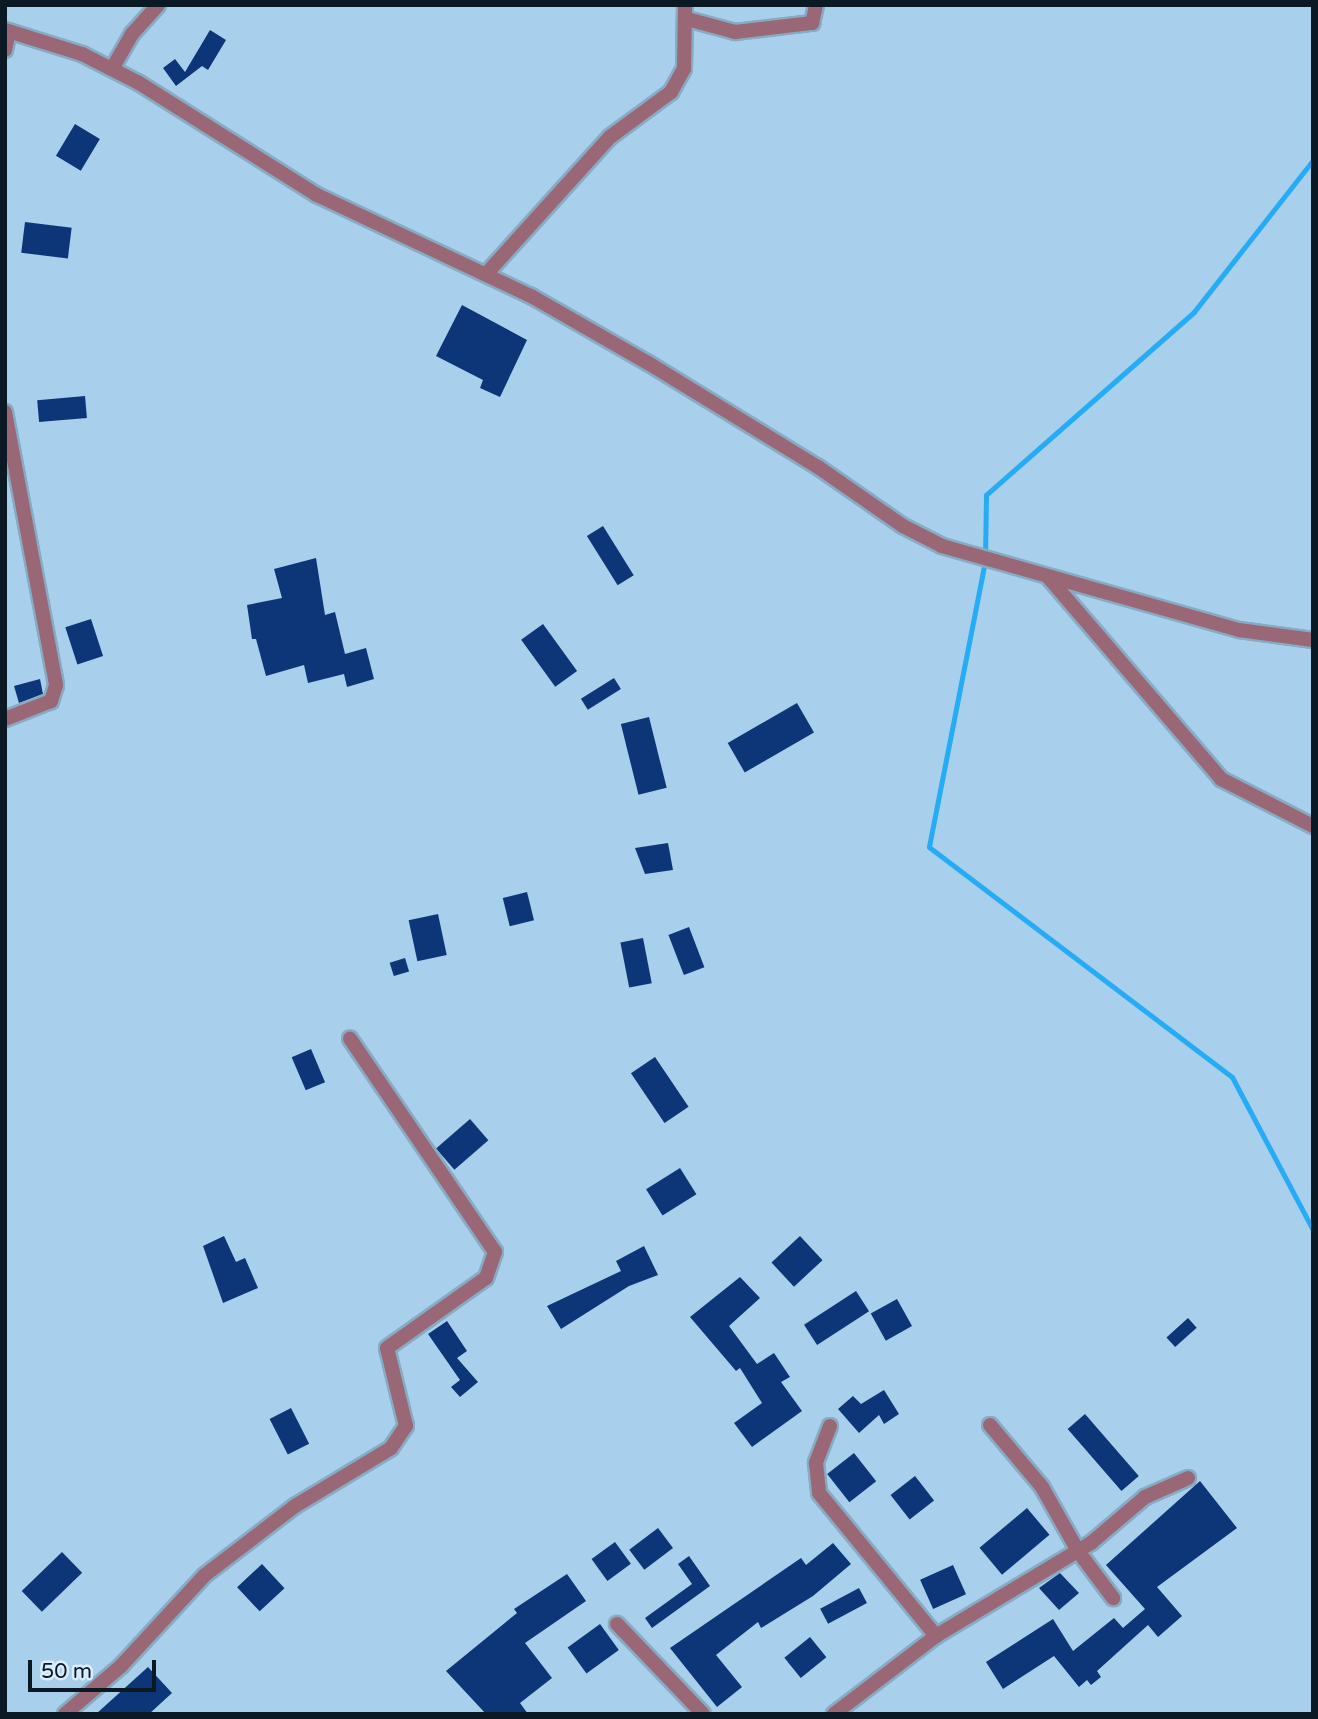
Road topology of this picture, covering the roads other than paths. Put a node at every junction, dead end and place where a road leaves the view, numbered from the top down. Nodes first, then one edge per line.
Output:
1 (158, 5) edge
2 (816, 5) edge
3 (686, 12) edge
4 (7, 30) edge
5 (5, 50) edge
6 (112, 69) junction
7 (487, 273) junction
8 (5, 412) edge
9 (1049, 578) junction
10 (1313, 640) edge
11 (5, 719) edge
12 (1313, 826) edge
13 (350, 1039) dead end
14 (990, 1425) dead end
15 (830, 1426) dead end
16 (1188, 1478) dead end
17 (1078, 1551) junction
18 (1113, 1598) dead end
19 (617, 1624) dead end
20 (936, 1636) junction
21 (65, 1714) edge
22 (703, 1714) edge
23 (834, 1714) edge

1 - 6 street
2 - 3 street
3 - 7 street
4 - 5 street
4 - 6 street
6 - 7 street
7 - 9 street
8 - 11 street
9 - 10 street
9 - 12 street
13 - 21 street
14 - 17 street
15 - 20 street
16 - 17 street
17 - 18 street
17 - 20 street
19 - 22 street
20 - 23 street

